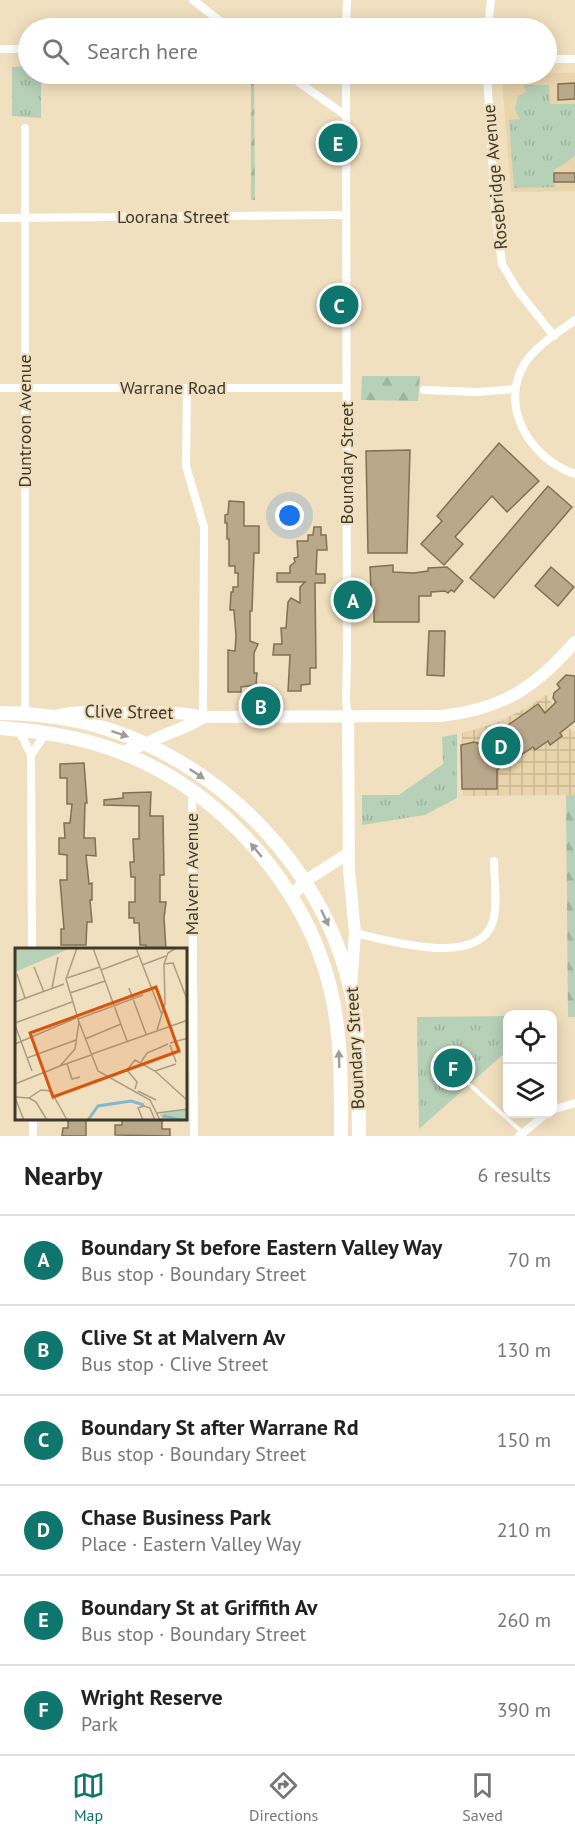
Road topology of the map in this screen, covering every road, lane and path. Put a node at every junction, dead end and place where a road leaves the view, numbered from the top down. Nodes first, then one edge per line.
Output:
1 (193, 0) edge
2 (347, 0) edge
3 (491, 0) edge
4 (216, 18) edge
5 (346, 18) edge
6 (489, 18) edge
7 (0, 49) edge
8 (18, 49) edge
9 (557, 59) edge
10 (575, 60) edge
11 (301, 84) edge
12 (346, 84) edge
13 (488, 84) edge
14 (345, 115) junction
15 (25, 128) dead end
16 (346, 215) junction
17 (0, 218) edge
18 (24, 218) junction
19 (575, 320) edge
20 (554, 336) junction
21 (25, 387) junction
22 (0, 388) edge
23 (187, 388) junction
24 (346, 388) junction
25 (515, 389) junction
26 (424, 390) dead end
27 (575, 474) edge
28 (575, 642) edge
29 (0, 713) edge
30 (26, 713) junction
31 (54, 716) junction
32 (348, 716) junction
33 (203, 717) junction
34 (0, 728) edge
35 (16, 730) junction
36 (46, 733) junction
37 (147, 744) junction
38 (120, 752) junction
39 (31, 755) junction
40 (192, 792) junction
41 (349, 853) junction
42 (494, 861) dead end
43 (305, 881) junction
44 (291, 897) junction
45 (355, 933) junction
46 (32, 948) edge
47 (351, 990) junction
48 (470, 1084) dead end
49 (575, 1103) edge
50 (557, 1108) edge
51 (540, 1118) edge
52 (520, 1134) edge
53 (194, 1136) edge
54 (341, 1136) edge
55 (359, 1136) edge

1 - 4 street
2 - 5 street
3 - 6 street
7 - 8 street
9 - 10 street
11 - 14 street
12 - 14 street, Boundary Street
13 - 20 street, Rosebridge Avenue
14 - 16 street, Boundary Street
15 - 18 street, Duntroon Avenue
16 - 18 street, Loorana Street
16 - 24 street, Boundary Street
17 - 18 street, Loorana Street
18 - 21 street, Duntroon Avenue
19 - 20 street
20 - 25 street
21 - 22 street, Warrane Road
21 - 23 street, Warrane Road
21 - 30 street, Duntroon Avenue
23 - 24 street, Warrane Road
23 - 33 street
24 - 32 street, Boundary Street
25 - 26 street
25 - 27 street
28 - 32 main road, Clive Street
29 - 30 highway
30 - 31 highway
31 - 33 main road, Clive Street
31 -> 37 highway
32 - 33 main road, Clive Street
32 - 41 main road, Boundary Street
33 - 37 main road, Clive Street
34 - 35 highway, Boundary Street
35 - 36 highway, Boundary Street
35 - 39 street
36 - 38 highway, Boundary Street
36 - 39 street
37 - 38 main road, Clive Street
37 -> 43 highway
38 - 40 highway, Boundary Street
39 - 46 street
44 -> 40 highway, Boundary Street
40 - 53 street, Malvern Avenue
41 - 43 main road
41 - 45 main road, Boundary Street
42 - 45 street
43 - 44 main road
43 -> 47 highway
54 -> 44 highway, Boundary Street
45 - 47 main road, Boundary Street
47 - 55 highway, Boundary Street
48 - 52 lane
49 - 50 street
51 - 52 street

